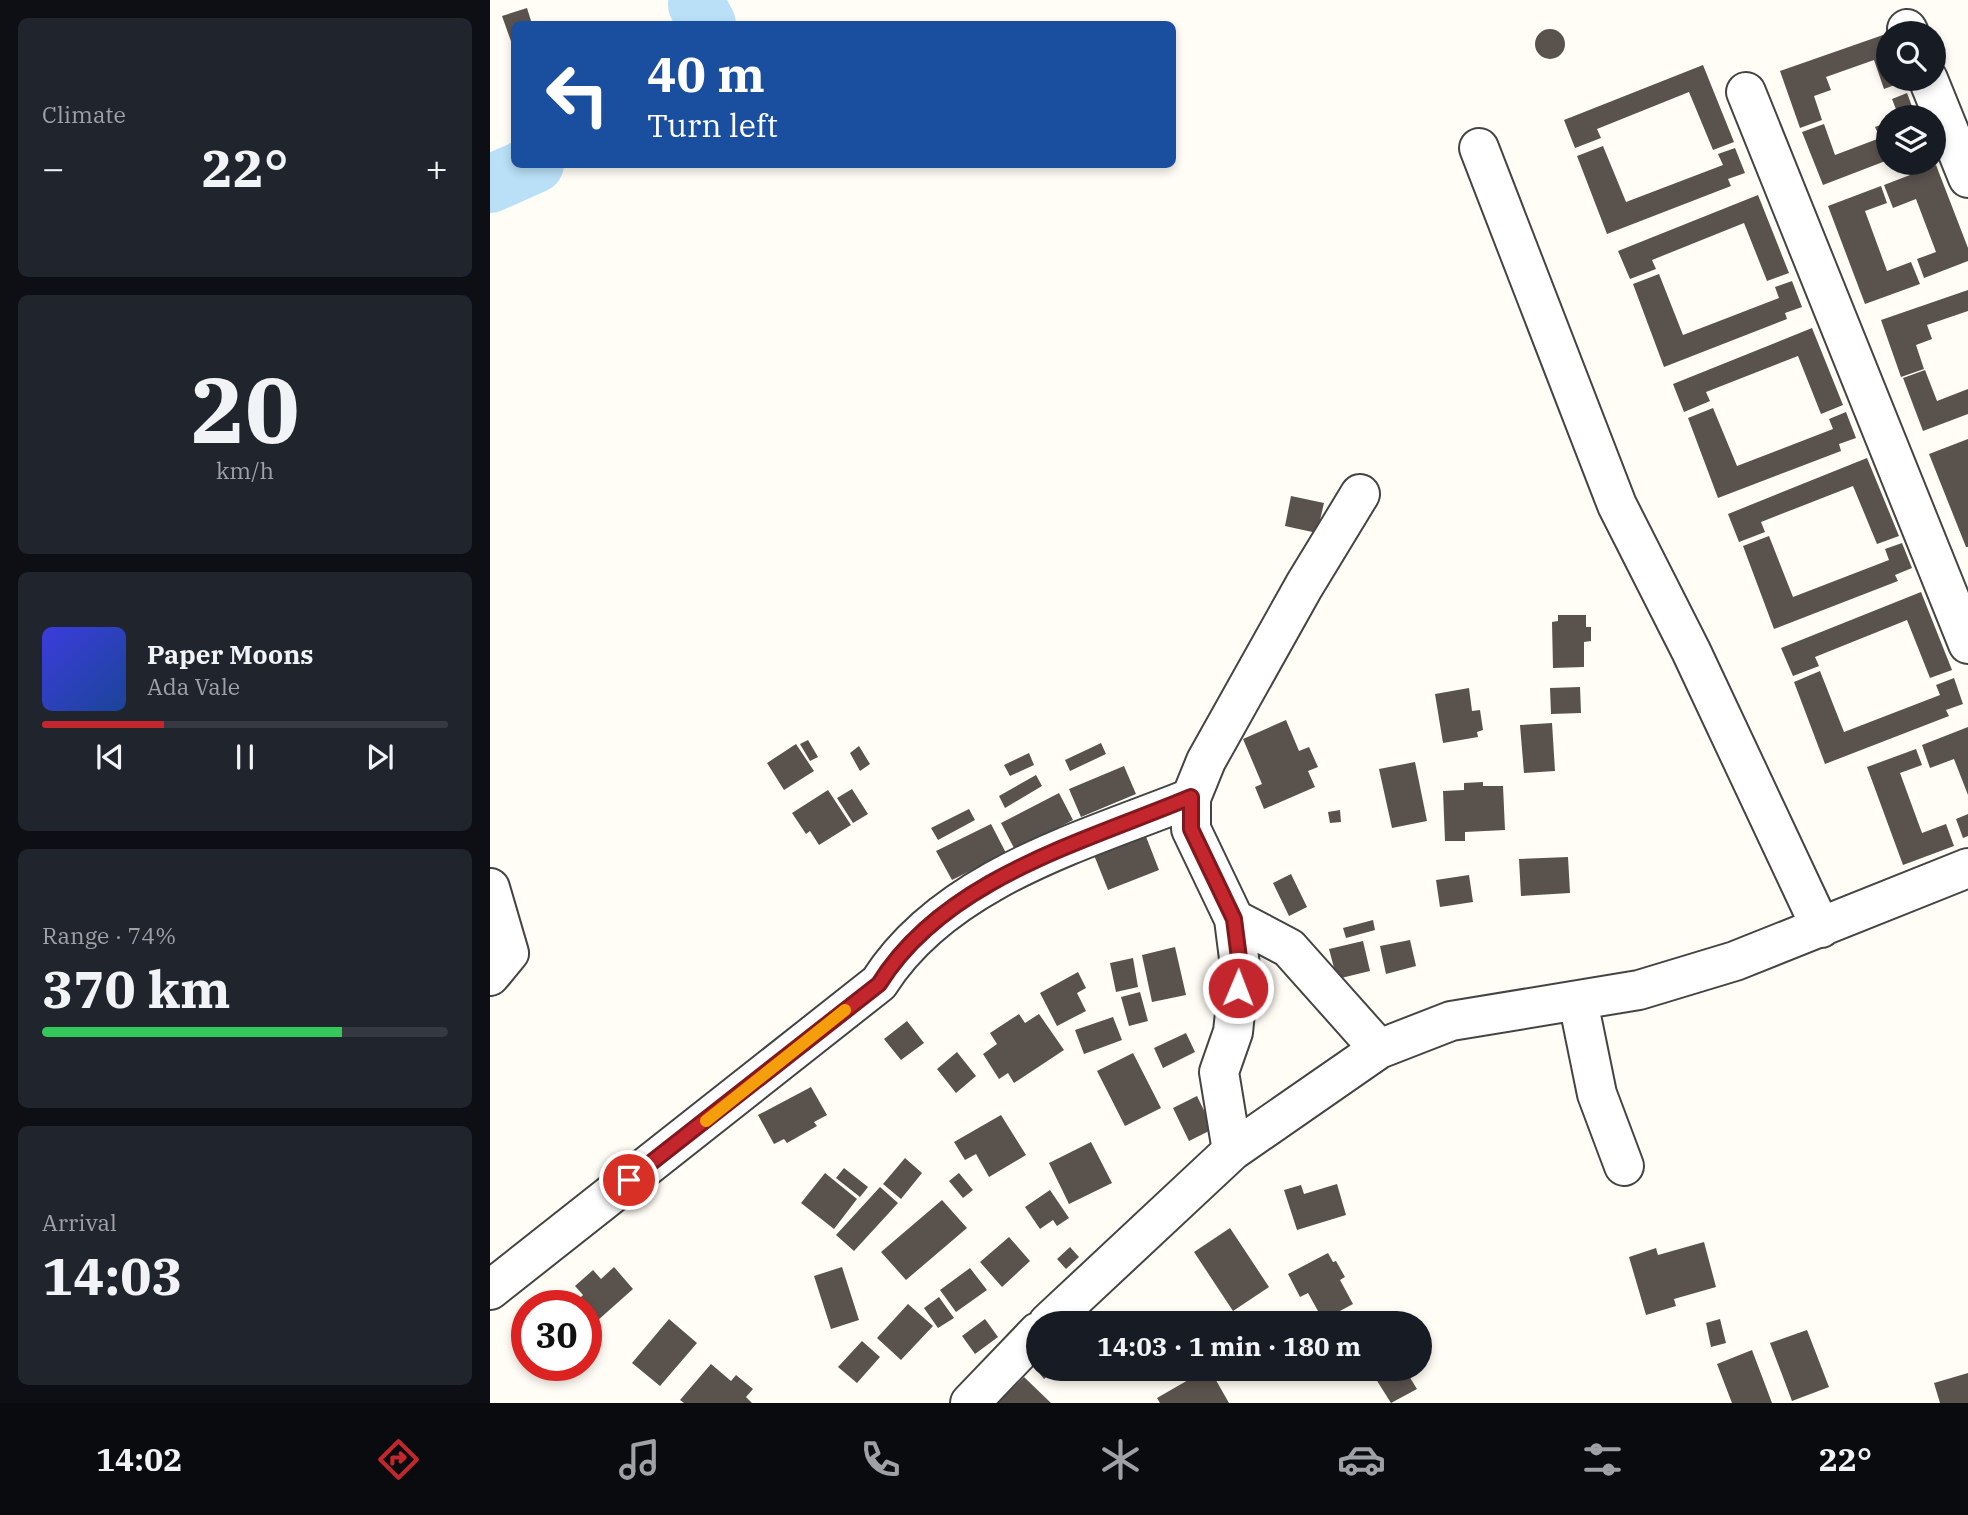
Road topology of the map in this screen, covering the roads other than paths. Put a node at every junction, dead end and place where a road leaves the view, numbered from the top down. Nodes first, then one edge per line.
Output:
1 (1932, 91) edge
2 (1746, 92) dead end
3 (1479, 148) dead end
4 (1968, 178) edge
5 (1360, 494) dead end
6 (1968, 644) edge
7 (1191, 797) junction
8 (1968, 868) edge
9 (490, 888) edge
10 (1234, 919) junction
11 (1821, 928) junction
12 (490, 976) edge
13 (1578, 1001) junction
14 (1379, 1049) junction
15 (1232, 1152) junction
16 (1624, 1166) dead end
17 (490, 1290) edge
18 (1061, 1311) edge
19 (1026, 1345) edge
20 (970, 1403) edge

1 - 4 street
2 - 6 street
3 - 11 street
5 - 7 street
7 - 10 street
7 - 17 street
8 - 11 street
9 - 12 street
10 - 14 street
10 - 15 street
11 - 13 street
13 - 14 street
13 - 16 street
14 - 15 street
15 - 18 street
19 - 20 street

